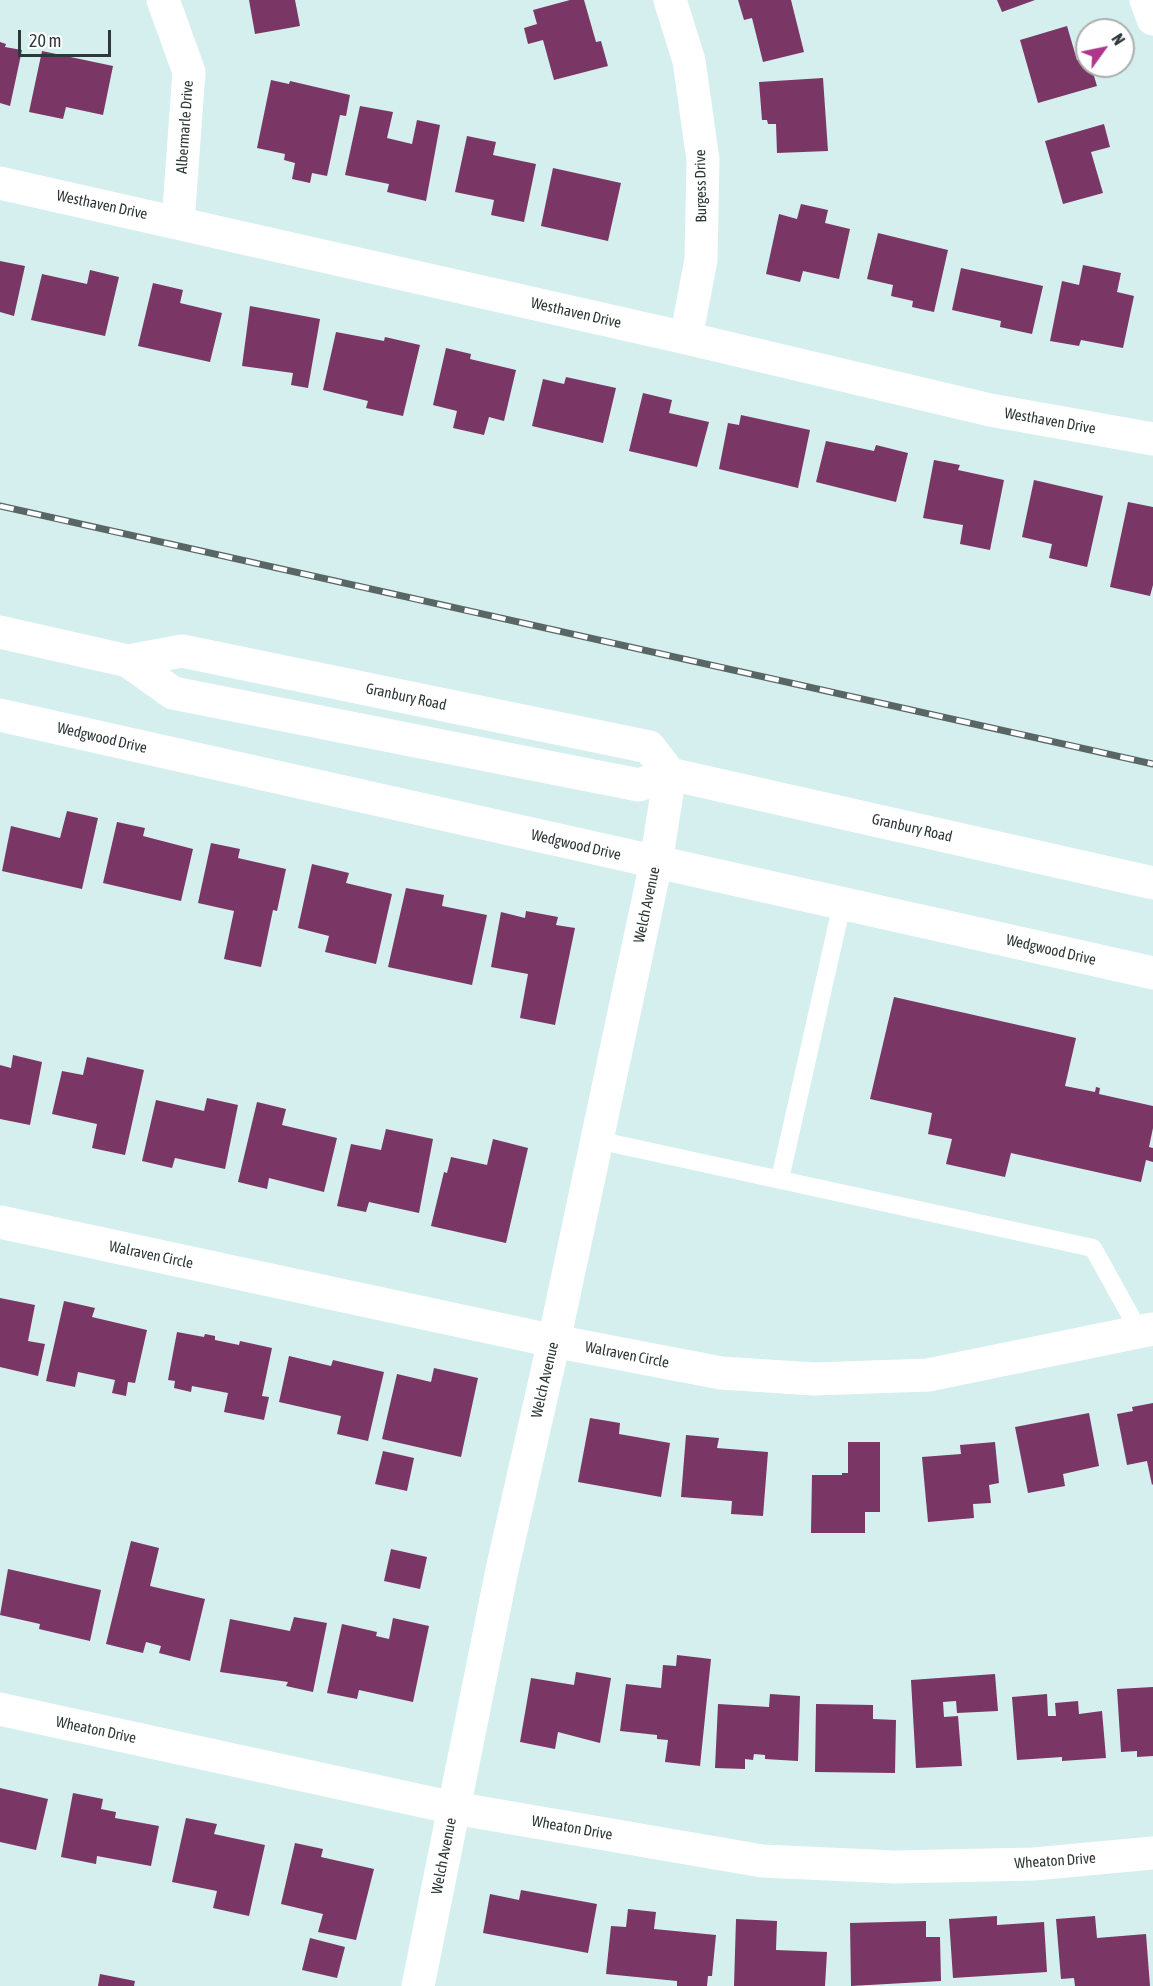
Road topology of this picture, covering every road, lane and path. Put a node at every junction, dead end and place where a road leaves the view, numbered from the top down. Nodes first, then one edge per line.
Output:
1 (164, 0) edge
2 (670, 0) edge
3 (1146, 0) edge
4 (1153, 19) edge
5 (0, 183) edge
6 (178, 222) junction
7 (686, 338) junction
8 (1153, 439) edge
9 (0, 632) edge
10 (0, 715) edge
11 (670, 774) junction
12 (656, 863) junction
13 (1153, 883) edge
14 (842, 904) junction
15 (1153, 973) edge
16 (597, 1140) junction
17 (780, 1179) junction
18 (0, 1222) edge
19 (1146, 1330) edge
20 (554, 1341) junction
21 (0, 1709) edge
22 (454, 1808) junction
23 (1153, 1853) edge
24 (418, 1986) edge

1 - 6 street, Albermarle Drive
2 - 7 street, Burgess Drive
3 - 4 street
5 - 6 street, Westhaven Drive
6 - 7 street, Westhaven Drive
7 - 8 street, Westhaven Drive
9 - 11 street
10 - 12 street, Wedgwood Drive
11 - 12 street, Welch Avenue
11 - 13 street, Granbury Road
12 - 14 street, Wedgwood Drive
12 - 16 street, Welch Avenue
14 - 15 street, Wedgwood Drive
14 - 17 lane
16 - 17 lane
16 - 20 street, Welch Avenue
17 - 19 lane
18 - 20 street, Walraven Circle
19 - 20 street, Walraven Circle
20 - 22 street, Welch Avenue
21 - 22 street, Wheaton Drive
22 - 23 street, Wheaton Drive
22 - 24 street, Welch Avenue

